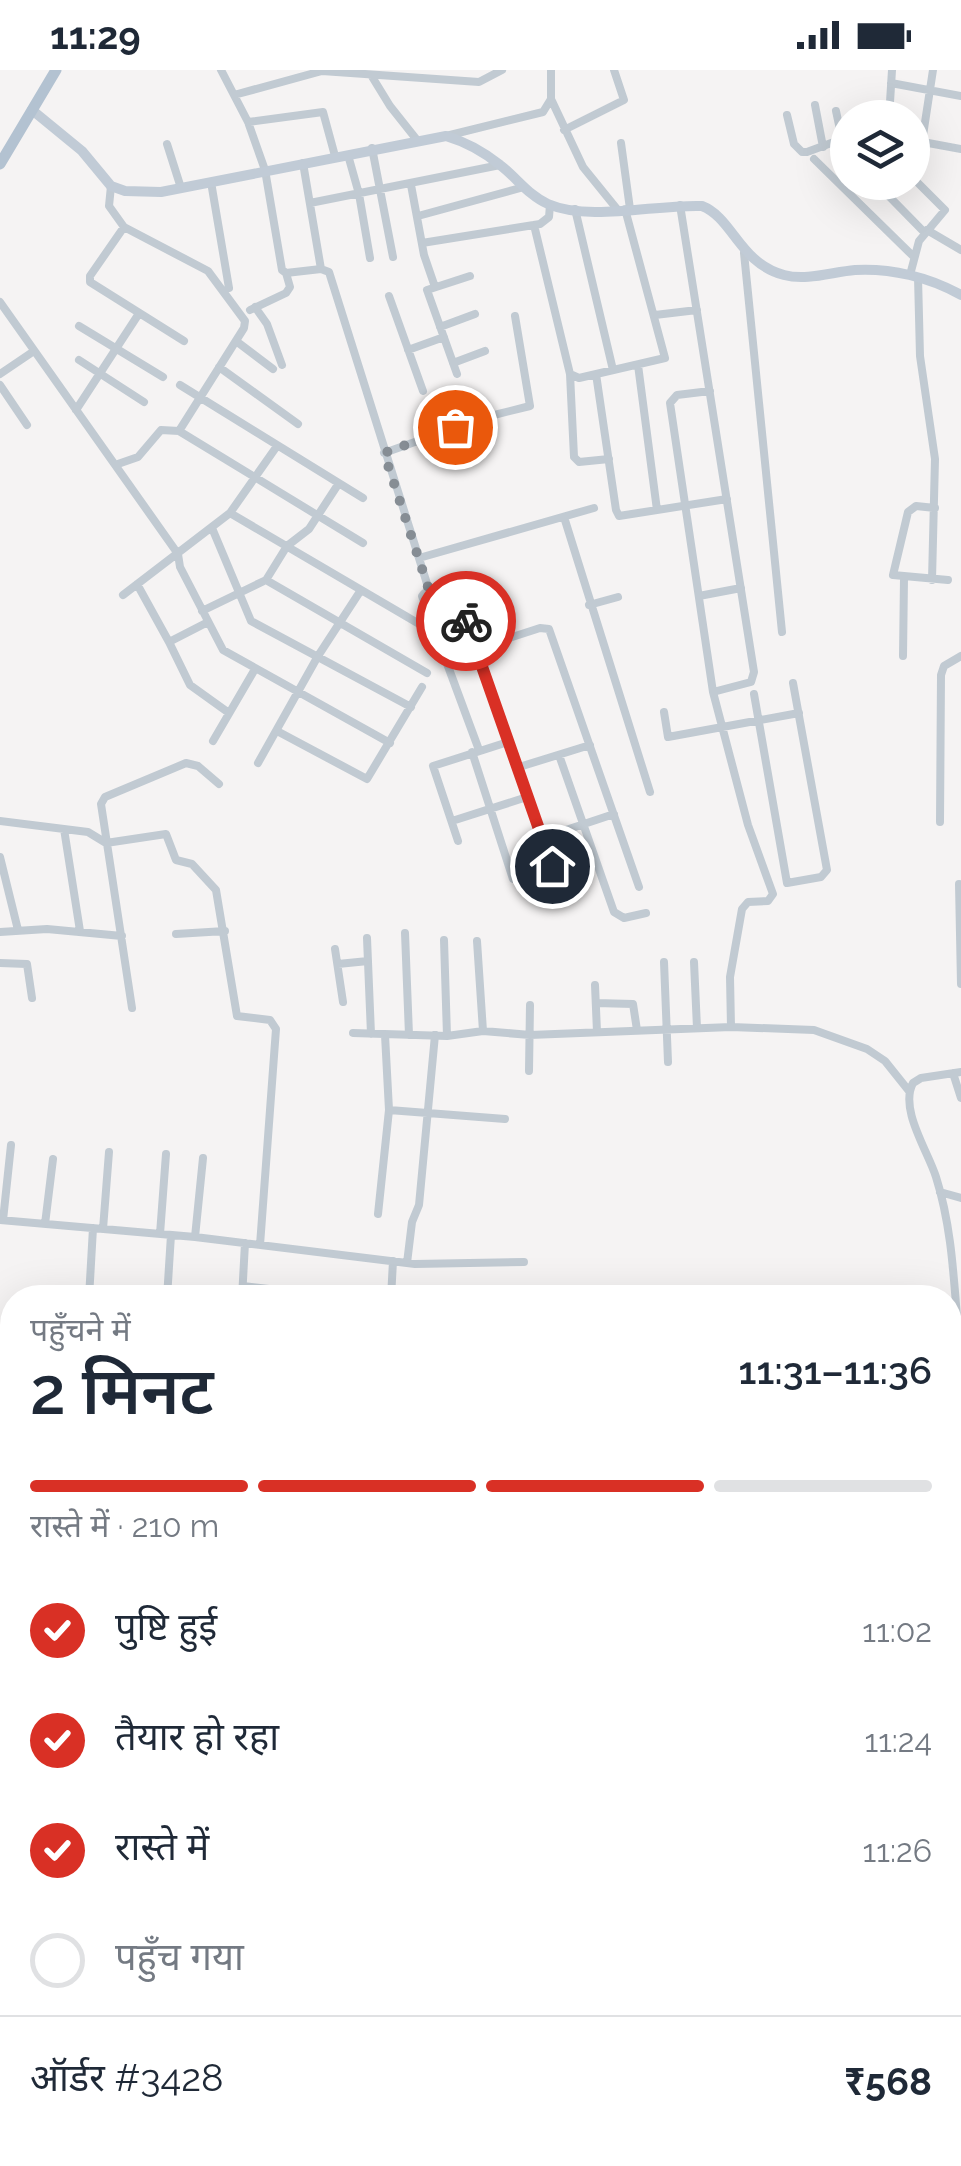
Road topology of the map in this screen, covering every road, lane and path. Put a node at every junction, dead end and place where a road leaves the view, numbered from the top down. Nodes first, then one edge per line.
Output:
1 (56, 70) edge
2 (221, 70) edge
3 (322, 70) edge
4 (502, 70) edge
5 (552, 70) edge
6 (614, 70) edge
7 (892, 70) edge
8 (933, 70) edge
9 (371, 74) junction
10 (891, 84) junction
11 (930, 90) junction
12 (234, 94) junction
13 (961, 96) edge
14 (551, 99) junction
15 (891, 100) edge
16 (927, 100) edge
17 (815, 106) dead end
18 (32, 110) junction
19 (787, 115) dead end
20 (248, 122) junction
21 (564, 130) junction
22 (446, 136) junction
23 (417, 140) junction
24 (621, 143) dead end
25 (830, 143) edge
26 (930, 143) edge
27 (167, 144) dead end
28 (823, 146) junction
29 (372, 148) junction
30 (961, 149) edge
31 (347, 154) junction
32 (334, 156) junction
33 (814, 159) dead end
34 (303, 163) junction
35 (0, 164) edge
36 (500, 165) junction
37 (265, 170) junction
38 (212, 182) junction
39 (412, 185) junction
40 (111, 186) junction
41 (524, 187) junction
42 (181, 188) junction
43 (383, 190) junction
44 (359, 194) junction
45 (930, 195) edge
46 (894, 200) edge
47 (310, 203) junction
48 (550, 205) junction
49 (680, 205) junction
50 (575, 209) junction
51 (624, 209) junction
52 (418, 216) junction
53 (534, 225) junction
54 (124, 228) junction
55 (926, 231) junction
56 (422, 243) junction
57 (961, 250) edge
58 (744, 253) junction
59 (913, 256) junction
60 (394, 257) dead end
61 (370, 258) dead end
62 (322, 269) junction
63 (286, 273) junction
64 (470, 276) dead end
65 (914, 276) junction
66 (228, 288) dead end
67 (435, 288) junction
68 (961, 294) edge
69 (389, 296) dead end
70 (0, 302) edge
71 (697, 310) junction
72 (475, 314) dead end
73 (138, 315) junction
74 (655, 315) junction
75 (514, 316) dead end
76 (79, 326) dead end
77 (442, 332) junction
78 (184, 341) dead end
79 (236, 341) junction
80 (117, 347) junction
81 (408, 350) junction
82 (34, 351) junction
83 (484, 351) dead end
84 (79, 360) dead end
85 (453, 363) junction
86 (638, 365) junction
87 (219, 367) junction
88 (613, 370) junction
89 (0, 374) edge
90 (458, 374) dead end
91 (570, 374) junction
92 (596, 374) junction
93 (99, 375) junction
94 (164, 377) dead end
95 (180, 385) dead end
96 (0, 386) edge
97 (424, 391) dead end
98 (710, 391) junction
99 (199, 398) junction
100 (144, 402) dead end
101 (76, 410) junction
102 (298, 424) dead end
103 (26, 426) dead end
104 (179, 431) junction
105 (277, 446) junction
106 (384, 453) junction
107 (609, 459) junction
108 (115, 465) junction
109 (256, 478) junction
110 (339, 483) junction
111 (363, 498) dead end
112 (727, 498) junction
113 (684, 506) junction
114 (594, 508) dead end
115 (935, 508) junction
116 (657, 510) junction
117 (230, 513) junction
118 (318, 517) junction
119 (564, 517) junction
120 (212, 528) junction
121 (363, 543) dead end
122 (288, 546) junction
123 (178, 554) junction
124 (419, 558) junction
125 (904, 578) junction
126 (266, 580) junction
127 (932, 580) junction
128 (948, 580) dead end
129 (138, 584) junction
130 (741, 588) junction
131 (361, 590) junction
132 (429, 590) junction
133 (123, 595) dead end
134 (240, 595) junction
135 (698, 596) junction
136 (618, 597) dead end
137 (589, 605) junction
138 (202, 611) junction
139 (208, 622) junction
140 (339, 624) junction
141 (420, 625) dead end
142 (782, 632) dead end
143 (169, 642) junction
144 (475, 649) junction
145 (318, 656) junction
146 (904, 656) dead end
147 (961, 656) edge
148 (255, 668) junction
149 (427, 674) dead end
150 (794, 683) dead end
151 (422, 687) dead end
152 (713, 692) junction
153 (297, 693) junction
154 (754, 694) dead end
155 (410, 707) junction
156 (664, 712) dead end
157 (229, 713) junction
158 (799, 713) junction
159 (758, 720) junction
160 (722, 727) junction
161 (278, 731) junction
162 (213, 741) dead end
163 (508, 742) junction
164 (390, 743) junction
165 (590, 745) junction
166 (475, 751) junction
167 (560, 755) junction
168 (258, 763) dead end
169 (516, 768) junction
170 (220, 784) dead end
171 (650, 792) dead end
172 (527, 797) junction
173 (490, 810) junction
174 (614, 814) junction
175 (0, 821) edge
176 (452, 822) junction
177 (940, 822) dead end
178 (584, 824) junction
179 (64, 829) junction
180 (542, 838) junction
181 (458, 841) dead end
182 (106, 843) junction
183 (1, 862) edge
184 (552, 866) dead end
185 (513, 879) dead end
186 (959, 884) edge
187 (639, 886) dead end
188 (646, 913) dead end
189 (18, 930) junction
190 (224, 930) junction
191 (0, 932) edge
192 (80, 932) junction
193 (405, 933) dead end
194 (176, 934) dead end
195 (122, 936) junction
196 (367, 938) dead end
197 (444, 940) dead end
198 (477, 941) dead end
199 (334, 949) dead end
200 (368, 962) junction
201 (664, 962) dead end
202 (694, 962) dead end
203 (0, 963) edge
204 (338, 964) junction
205 (961, 984) edge
206 (595, 985) dead end
207 (32, 998) dead end
208 (343, 1002) dead end
209 (596, 1003) junction
210 (530, 1005) dead end
211 (132, 1008) dead end
212 (731, 1027) junction
213 (697, 1028) junction
214 (666, 1029) junction
215 (637, 1030) junction
216 (482, 1031) junction
217 (597, 1032) junction
218 (353, 1033) dead end
219 (370, 1034) junction
220 (385, 1035) junction
221 (409, 1035) junction
222 (530, 1035) junction
223 (435, 1036) junction
224 (447, 1036) junction
225 (668, 1062) dead end
226 (529, 1071) dead end
227 (957, 1073) edge
228 (908, 1091) junction
229 (961, 1098) edge
230 (389, 1110) junction
231 (429, 1113) junction
232 (505, 1119) dead end
233 (11, 1146) dead end
234 (109, 1152) dead end
235 (166, 1154) dead end
236 (203, 1158) dead end
237 (53, 1159) dead end
238 (940, 1192) junction
239 (961, 1198) edge
240 (378, 1214) dead end
241 (2, 1220) edge
242 (45, 1224) junction
243 (98, 1229) junction
244 (160, 1234) junction
245 (171, 1235) junction
246 (195, 1237) junction
247 (245, 1243) junction
248 (260, 1245) junction
249 (393, 1261) junction
250 (524, 1262) dead end
251 (407, 1263) junction
252 (91, 1285) edge
253 (168, 1285) edge
254 (243, 1285) edge
255 (392, 1285) edge
256 (954, 1285) edge

1 - 18 main road
2 - 12 street
3 - 9 street
3 - 12 street
4 - 9 street
5 - 14 street
6 - 21 street
7 - 10 street
8 - 11 street
9 - 23 street
10 - 11 street
10 - 15 street
11 - 13 street
11 - 16 street
12 - 20 street
14 - 21 street
14 - 22 street
17 - 28 street
18 - 35 main road
18 - 40 main road
19 - 28 street
20 - 32 street
20 - 37 street
21 - 51 street
22 - 23 main road
22 - 36 main road
23 - 29 main road
24 - 51 street
25 - 28 street
26 - 30 street
27 - 42 street
29 - 31 main road
29 - 43 street
31 - 32 main road
31 - 44 street
32 - 34 main road
33 - 59 street
34 - 37 main road
34 - 47 street
36 - 39 street
36 - 41 main road
37 - 38 main road
37 - 63 street
38 - 42 main road
38 - 66 street
39 - 43 street
39 - 52 street
40 - 42 main road
40 - 54 street
41 - 48 main road
41 - 52 street
43 - 44 street
43 - 60 street
44 - 47 street
44 - 61 street
45 - 55 street
46 - 55 street
47 - 62 street
48 - 50 main road
48 - 53 street
49 - 51 main road
49 - 58 main road
49 - 71 street
50 - 51 main road
50 - 88 street
51 - 74 street
52 - 56 street
53 - 56 street
53 - 91 street
54 - 73 street
54 - 79 street
55 - 57 street
55 - 59 street
56 - 67 street
58 - 65 main road
58 - 142 street
59 - 65 street
62 - 63 street
62 - 106 street
63 - 79 street
64 - 67 street
65 - 68 main road
65 - 115 street
67 - 77 street
69 - 81 street
70 - 82 street
71 - 74 street
71 - 98 street
72 - 77 street
73 - 78 street
73 - 80 street
74 - 86 street
75 - 106 street
76 - 80 street
77 - 81 street
77 - 85 street
79 - 87 street
80 - 93 street
80 - 94 street
81 - 97 street
82 - 89 street
82 - 101 street
83 - 85 street
84 - 93 street
85 - 90 street
86 - 88 street
86 - 116 street
87 - 99 street
87 - 102 street
88 - 92 street
91 - 92 street
91 - 107 street
92 - 107 street
93 - 100 street
93 - 101 street
95 - 99 street
96 - 103 street
98 - 112 street
98 - 113 street
99 - 104 street
99 - 105 street
101 - 108 street
104 - 108 street
104 - 109 street
105 - 109 street
105 - 110 street
106 - 124 street
107 - 116 street
108 - 123 street
109 - 117 street
109 - 118 street
110 - 111 street
110 - 118 street
112 - 113 street
112 - 130 street
113 - 116 street
113 - 135 street
114 - 119 street
115 - 125 street
115 - 127 street
117 - 120 street
117 - 122 street
118 - 121 street
118 - 122 street
119 - 124 street
119 - 137 street
120 - 123 street
120 - 134 street
122 - 126 street
122 - 131 street
123 - 129 street
123 - 138 street
124 - 132 street
125 - 127 street
125 - 146 street
126 - 134 street
126 - 140 street
127 - 128 street
129 - 133 street
129 - 143 street
130 - 135 street
130 - 152 street
131 - 140 street
131 - 141 street
132 - 144 street
132 - 166 street
134 - 138 street
134 - 145 street
135 - 152 street
136 - 137 street
137 - 171 street
138 - 139 street
139 - 143 street
139 - 148 street
140 - 145 street
140 - 149 street
143 - 157 street
144 - 163 street
144 - 165 street
145 - 153 street
145 - 155 street
147 - 177 street
148 - 153 street
148 - 157 street
150 - 158 street
151 - 155 street
152 - 160 street
153 - 161 street
153 - 164 street
154 - 159 street
155 - 164 street
156 - 160 street
157 - 162 street
158 - 159 street
158 - 159 street
159 - 160 street
160 - 212 street
161 - 164 street
161 - 168 street
163 - 166 street
163 - 169 street
165 - 167 street
165 - 174 street
166 - 173 street
166 - 176 street
167 - 169 street
167 - 178 street
169 - 172 street
170 - 182 street
172 - 173 street
172 - 180 street
173 - 176 street
173 - 185 street
174 - 178 street
174 - 187 street
175 - 179 street
176 - 181 street
178 - 180 street
178 - 188 street
179 - 182 street
179 - 192 street
180 - 184 street
182 - 190 street
182 - 195 street
183 - 189 street
186 - 205 street
189 - 191 street
189 - 192 street
190 - 194 street
190 - 248 street
192 - 195 street
193 - 221 street
195 - 211 street
196 - 200 street
197 - 224 street
198 - 216 street
199 - 204 street
200 - 204 street
200 - 219 street
201 - 214 street
202 - 213 street
203 - 207 street
204 - 208 street
206 - 209 street
209 - 215 street
209 - 217 street
210 - 222 street
212 - 213 street
212 - 228 street
213 - 214 street
214 - 215 street
214 - 225 street
215 - 217 street
216 - 222 street
216 - 224 street
217 - 222 street
218 - 219 street
219 - 220 street
220 - 221 street
220 - 230 street
221 - 223 street
222 - 226 street
223 - 224 street
223 - 231 street
227 - 228 street
227 - 229 street
228 - 238 street
230 - 231 street
230 - 240 street
231 - 232 street
231 - 251 street
233 - 241 street
234 - 243 street
235 - 244 street
236 - 246 street
237 - 242 street
238 - 239 street
238 - 256 street
241 - 242 street
242 - 243 street
243 - 244 street
243 - 252 street
244 - 245 street
245 - 246 street
245 - 253 street
246 - 247 street
247 - 248 street
247 - 254 street
248 - 249 street
249 - 251 street
249 - 255 street
250 - 251 street

